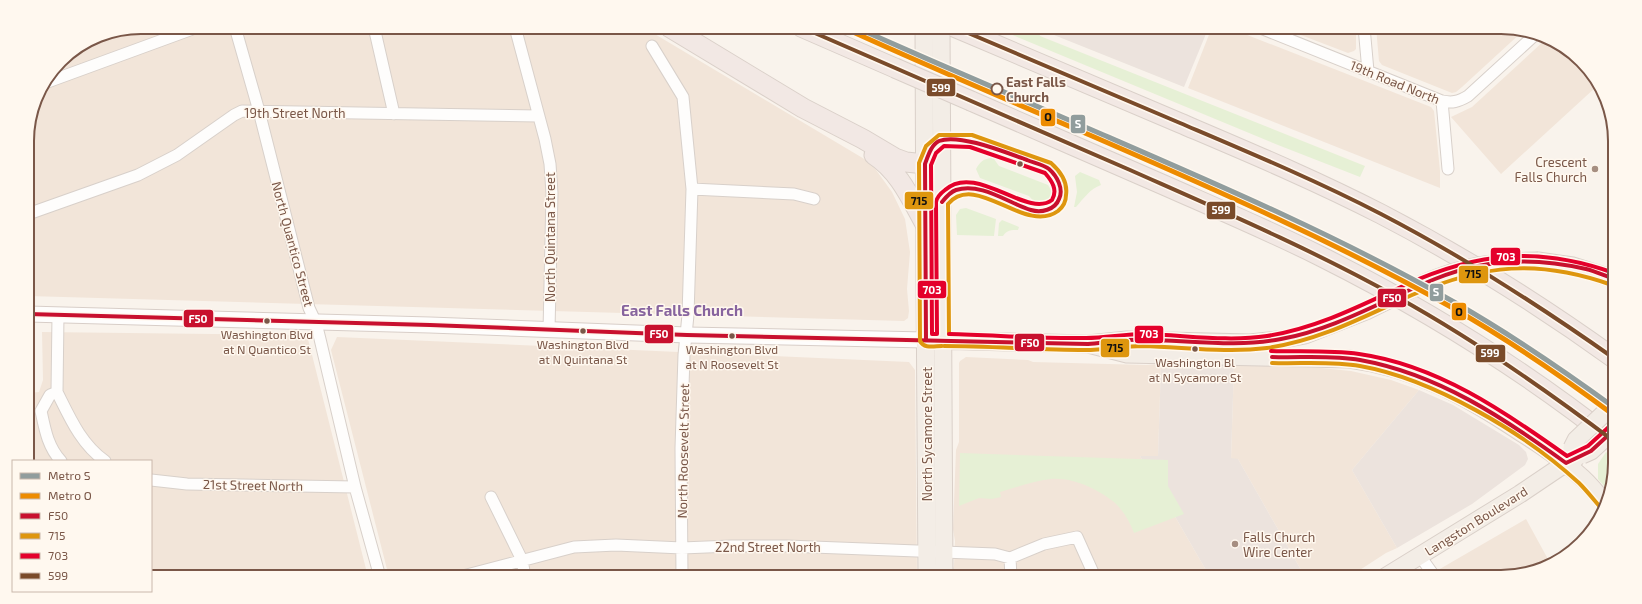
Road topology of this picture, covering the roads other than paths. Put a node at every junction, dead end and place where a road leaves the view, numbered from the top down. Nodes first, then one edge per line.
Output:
1 (179, 34) edge
2 (237, 34) edge
3 (376, 34) edge
4 (517, 34) edge
5 (681, 34) edge
6 (817, 34) edge
7 (924, 34) edge
8 (941, 34) edge
9 (970, 34) edge
10 (1276, 34) edge
11 (1365, 34) edge
12 (1531, 39) edge
13 (652, 46) dead end
14 (1368, 71) junction
15 (53, 80) edge
16 (1442, 101) junction
17 (259, 111) junction
18 (394, 114) junction
19 (538, 116) junction
20 (828, 121) junction
21 (933, 165) junction
22 (1448, 169) dead end
23 (692, 189) junction
24 (814, 199) dead end
25 (34, 212) edge
26 (925, 224) junction
27 (1608, 277) edge
28 (34, 314) edge
29 (58, 315) junction
30 (316, 323) junction
31 (549, 331) junction
32 (687, 335) junction
33 (934, 340) junction
34 (1088, 344) junction
35 (1608, 354) edge
36 (57, 392) junction
37 (1608, 410) edge
38 (1608, 435) edge
39 (1608, 437) edge
40 (1573, 456) junction
41 (60, 460) edge
42 (104, 460) edge
43 (152, 480) edge
44 (355, 487) junction
45 (491, 497) dead end
46 (1601, 499) edge
47 (682, 548) junction
48 (927, 552) junction
49 (944, 552) junction
50 (1420, 556) junction
51 (1010, 558) junction
52 (522, 560) junction
53 (378, 570) edge
54 (485, 570) edge
55 (524, 570) edge
56 (682, 570) edge
57 (928, 570) edge
58 (944, 570) edge
59 (1011, 570) edge
60 (1092, 570) edge
61 (1397, 570) edge
62 (1429, 570) edge

1 - 15 street
2 - 17 street, North Quantico Street
3 - 18 street
4 - 19 street, North Quintana Street
5 - 20 highway
6 - 39 highway, bridge
7 - 21 main road, North Sycamore Street
8 - 21 main road, North Sycamore Street
9 - 35 highway
10 - 14 street, 19th Road North
11 - 14 street
12 - 16 street, 19th Road North
13 - 23 street, North Roosevelt Street
14 - 16 street, 19th Road North
16 - 22 street
17 - 18 street, 19th Street North
17 - 25 street, 19th Street North
17 - 30 street, North Quantico Street
18 - 19 street, 19th Street North
19 - 31 street, North Quintana Street
20 - 21 highway
20 - 26 highway
21 - 26 main road, North Sycamore Street
21 - 33 main road, North Sycamore Street
23 - 24 street
23 - 32 street, North Roosevelt Street
26 - 33 main road, North Sycamore Street
27 - 34 main road, bridge
28 - 29 main road
29 - 30 main road
29 - 36 street
30 - 31 main road
30 - 44 street, North Quantico Street
31 - 32 main road
32 - 33 main road
32 - 47 street, North Roosevelt Street
33 - 34 main road
33 - 48 main road, North Sycamore Street
33 - 49 main road, North Sycamore Street
34 - 40 main road
36 - 41 street
36 - 42 street
37 - 40 main road, Langston Boulevard, bridge
38 - 40 main road, Langston Boulevard, bridge
40 - 46 main road
40 - 50 main road, Langston Boulevard
43 - 44 street, 21st Street North
44 - 53 street, North Quantico Street
45 - 52 street
47 - 48 street, 22nd Street North
47 - 52 street, 22nd Street North
47 - 56 street, North Roosevelt Street
48 - 49 street, 22nd Street North
48 - 57 main road, North Sycamore Street
49 - 51 street, 22nd Street North
49 - 58 main road, North Sycamore Street
50 - 61 main road, Langston Boulevard
50 - 62 street
51 - 59 street
51 - 60 street
52 - 54 street, 22nd Street North
52 - 55 street

